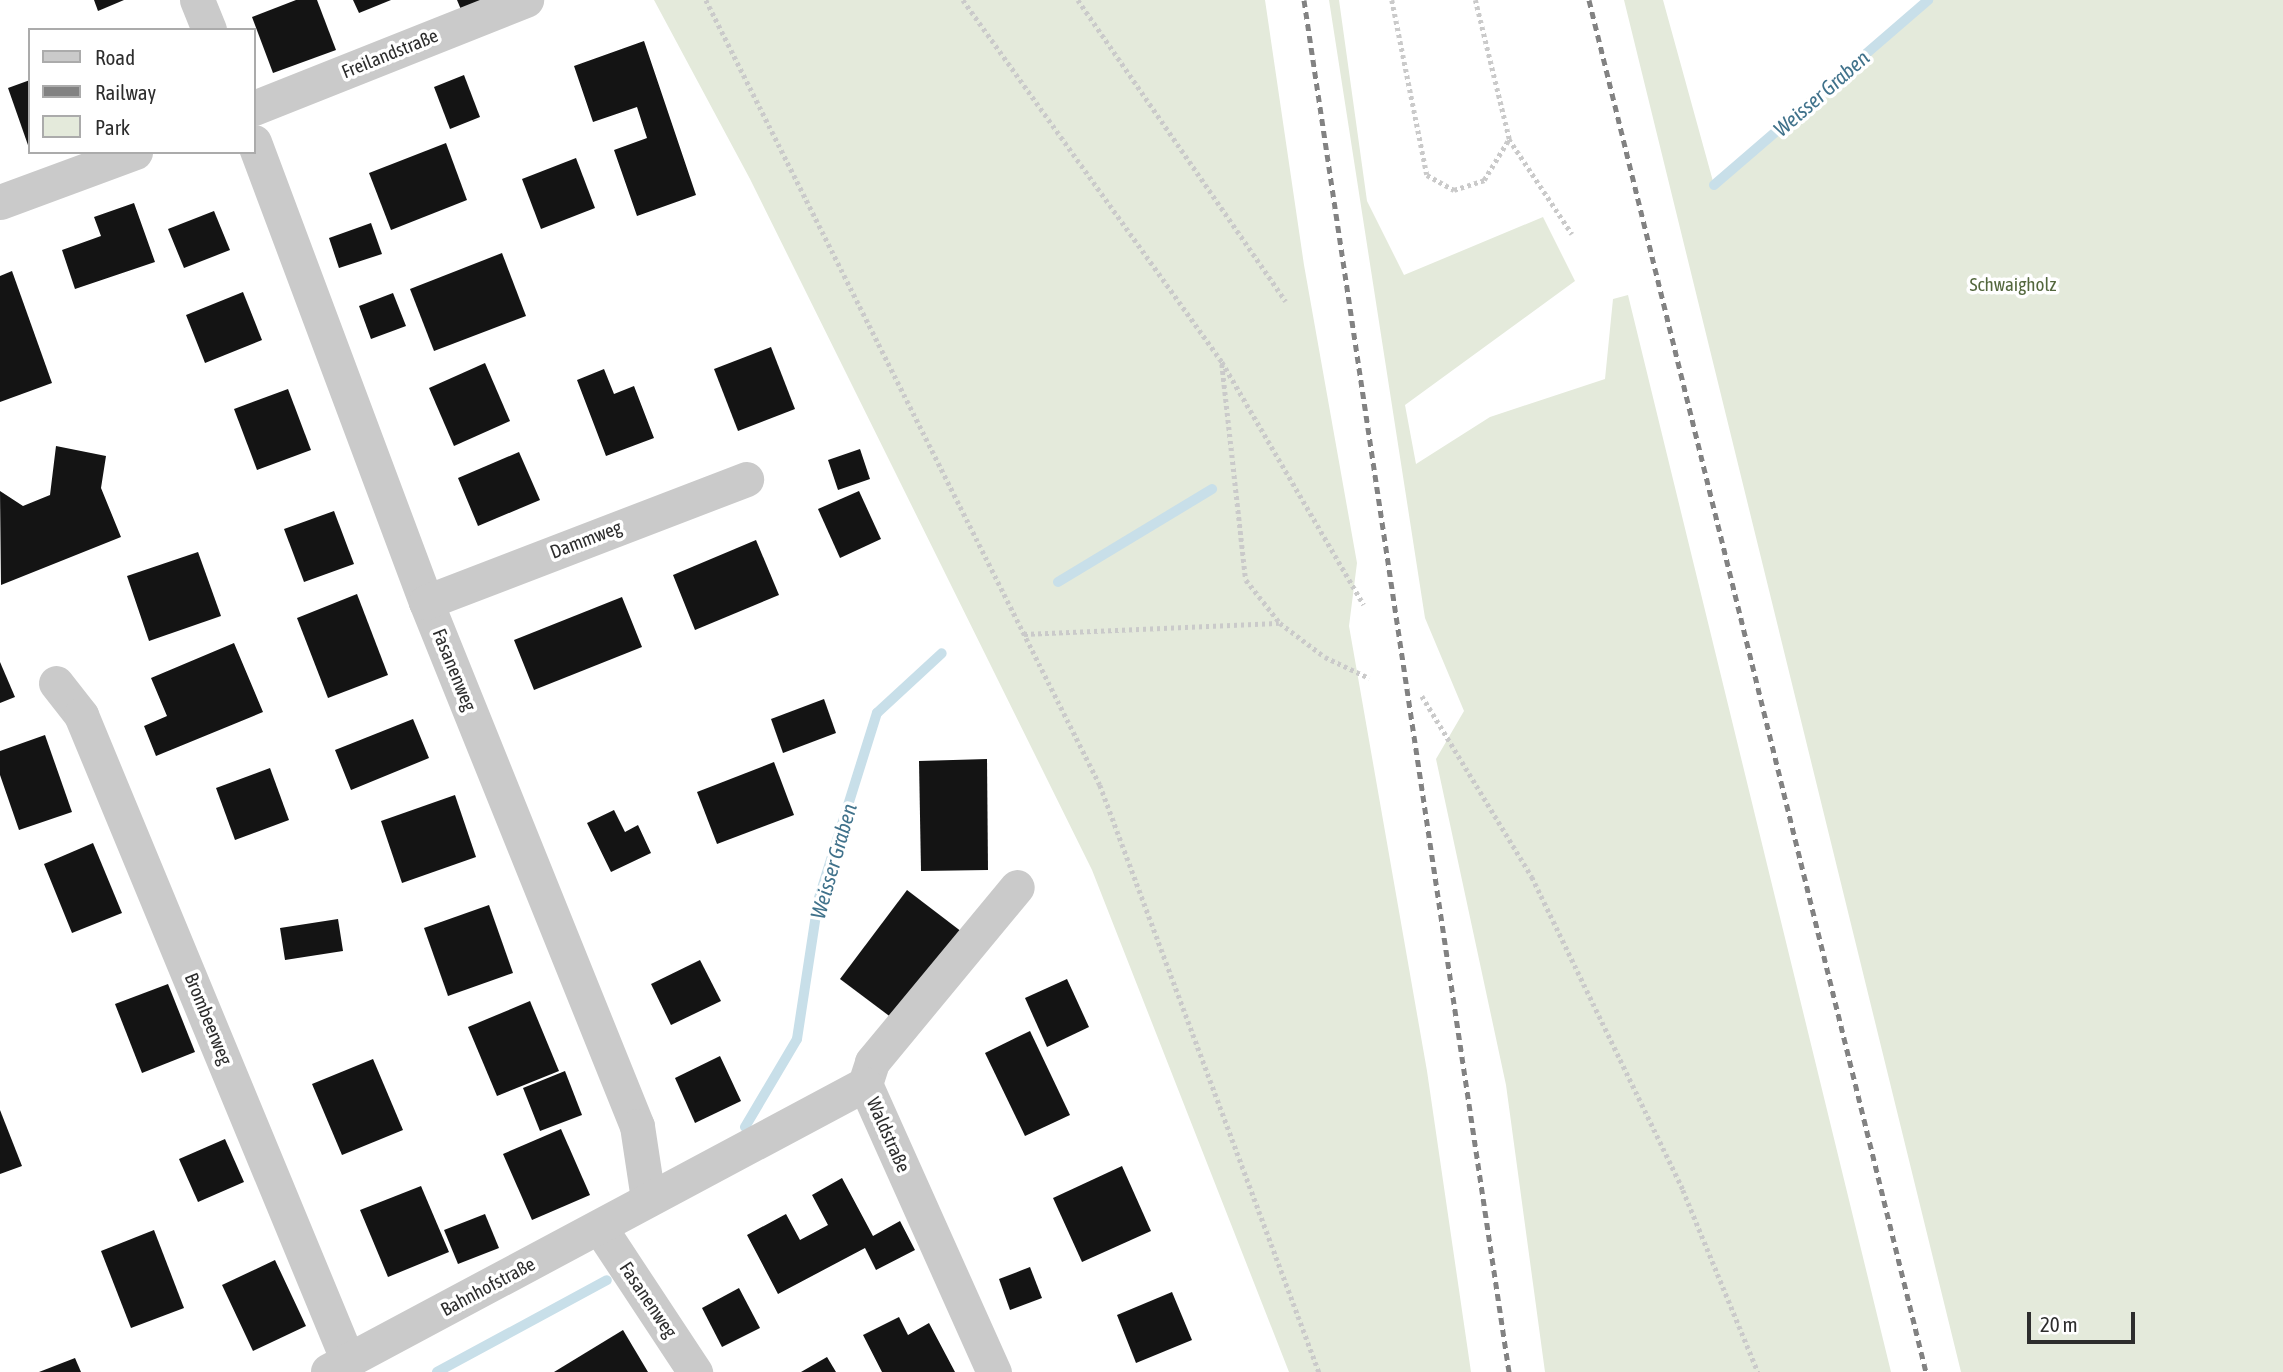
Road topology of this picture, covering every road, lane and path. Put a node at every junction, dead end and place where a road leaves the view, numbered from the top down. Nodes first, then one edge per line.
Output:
1 (197, 0) edge
2 (526, 0) edge
3 (705, 0) edge
4 (963, 0) edge
5 (1078, 0) edge
6 (1392, 0) edge
7 (1475, 0) edge
8 (208, 28) edge
9 (256, 107) edge
10 (1509, 139) junction
11 (256, 147) edge
12 (130, 154) edge
13 (0, 202) edge
14 (1572, 234) dead end
15 (1286, 301) dead end
16 (1222, 362) junction
17 (747, 479) dead end
18 (426, 602) junction
19 (1363, 605) dead end
20 (1280, 624) junction
21 (1024, 634) junction
22 (1369, 678) dead end
23 (56, 683) dead end
24 (1422, 696) dead end
25 (1017, 887) dead end
26 (865, 1084) junction
27 (648, 1199) junction
28 (600, 1228) junction
29 (338, 1366) edge
30 (695, 1372) edge
31 (994, 1372) edge
32 (1319, 1372) edge
33 (1758, 1372) edge

1 - 8 street
2 - 9 street, Freilandstraße
3 - 21 path
4 - 16 path
5 - 15 path
6 - 10 path
7 - 10 path
10 - 14 path
11 - 18 street, Fasanenweg
12 - 13 street
16 - 19 path
16 - 20 path
17 - 18 street, Dammweg
18 - 27 street, Fasanenweg
20 - 21 path
20 - 22 path
21 - 32 path
23 - 29 street, Brombeerweg
24 - 33 path
25 - 26 street
26 - 27 street, Waldstraße
26 - 31 street, Waldstraße
27 - 28 street, Bahnhofstraße
28 - 29 street, Bahnhofstraße
28 - 30 street, Fasanenweg

